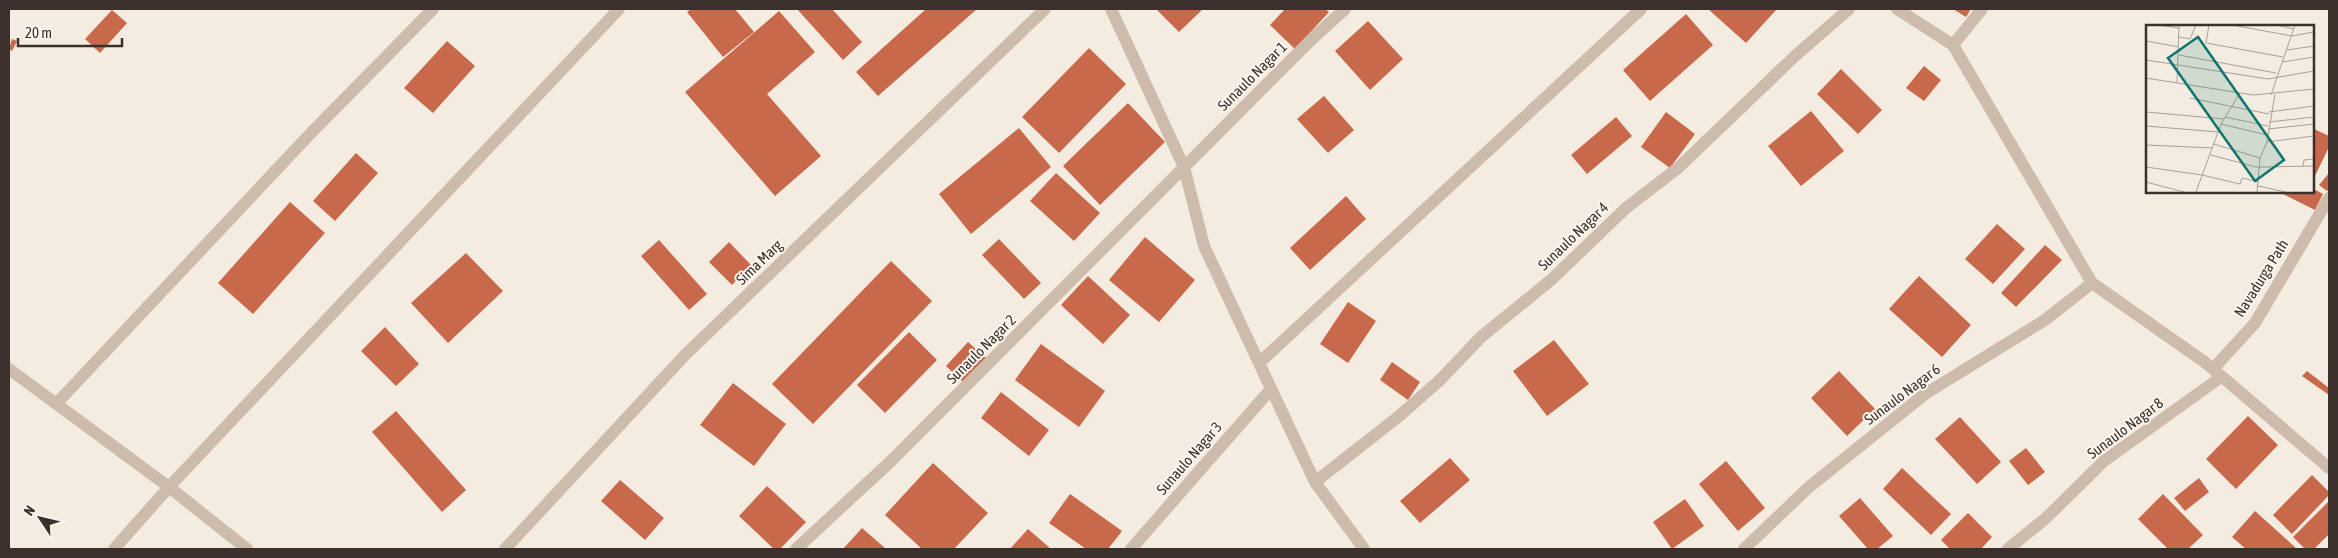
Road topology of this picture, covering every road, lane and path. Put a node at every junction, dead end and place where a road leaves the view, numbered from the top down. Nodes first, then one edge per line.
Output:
1 (433, 9) edge
2 (619, 9) edge
3 (1045, 9) edge
4 (1111, 9) edge
5 (1345, 9) edge
6 (1641, 9) edge
7 (1849, 9) edge
8 (1897, 9) edge
9 (1982, 9) edge
10 (1953, 46) junction
11 (1184, 167) junction
12 (2329, 198) edge
13 (2092, 283) junction
14 (1259, 362) junction
15 (9, 369) edge
16 (2217, 373) junction
17 (1271, 388) junction
18 (56, 404) junction
19 (2329, 468) edge
20 (1315, 482) junction
21 (169, 487) junction
22 (114, 549) edge
23 (247, 549) edge
24 (506, 549) edge
25 (796, 549) edge
26 (1131, 549) edge
27 (1364, 549) edge
28 (1744, 549) edge
29 (2008, 549) edge

1 - 18 street
2 - 21 street
3 - 24 street, Sima Marg
4 - 11 street
5 - 11 street, Sunaulo Nagar 1
6 - 14 street
7 - 20 street, Sunaulo Nagar 4
8 - 10 street
9 - 10 street
10 - 13 street
11 - 14 street
11 - 25 street, Sunaulo Nagar 2
12 - 16 street, Navadurga Path
13 - 16 street
13 - 28 street, Sunaulo Nagar 6
14 - 17 street
15 - 18 street
16 - 19 street
16 - 29 street, Sunaulo Nagar 8
17 - 20 street
17 - 26 street, Sunaulo Nagar 3
18 - 21 street
20 - 27 street
21 - 22 street
21 - 23 street

